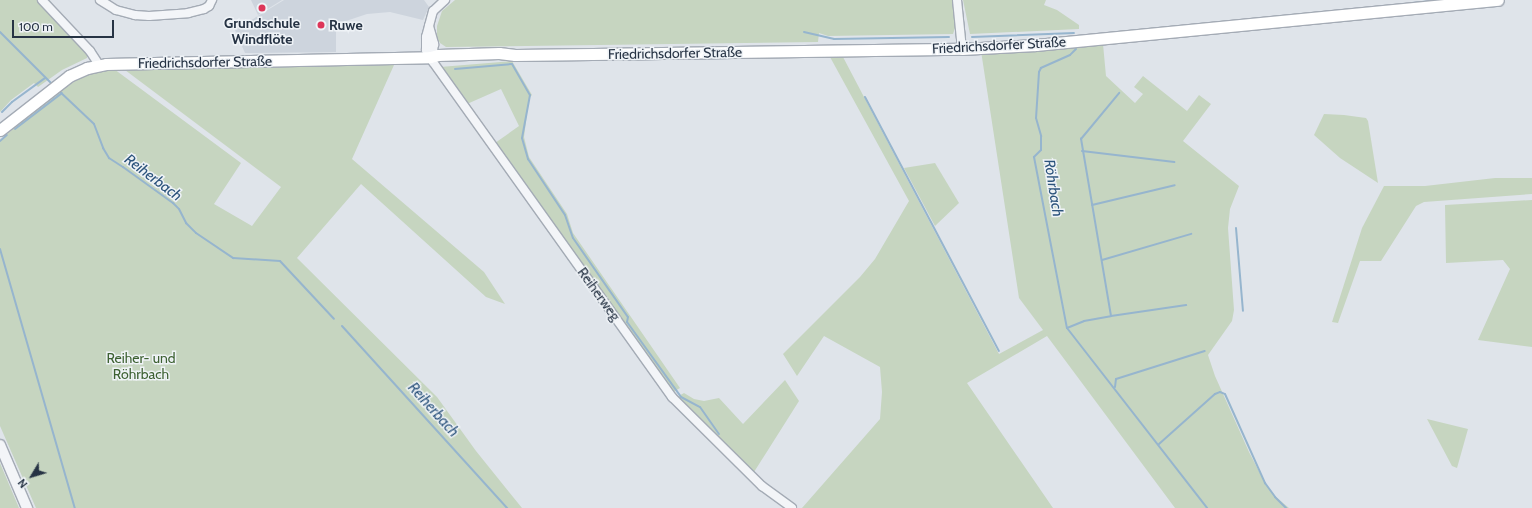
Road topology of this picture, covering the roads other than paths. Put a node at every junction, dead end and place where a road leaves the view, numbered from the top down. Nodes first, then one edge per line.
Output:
1 (42, 0) edge
2 (100, 0) edge
3 (212, 0) edge
4 (445, 0) edge
5 (957, 0) edge
6 (1498, 0) edge
7 (962, 49) junction
8 (430, 57) junction
9 (99, 65) junction
10 (0, 130) edge
11 (0, 445) edge
12 (27, 508) edge
13 (792, 508) edge

1 - 9 street
2 - 3 street
4 - 8 street
5 - 7 street
6 - 7 main road, Friedrichsdorfer Straße
7 - 8 main road, Friedrichsdorfer Straße
8 - 9 main road, Friedrichsdorfer Straße
8 - 13 street, Reiherweg
9 - 10 main road, Friedrichsdorfer Straße
11 - 12 street

